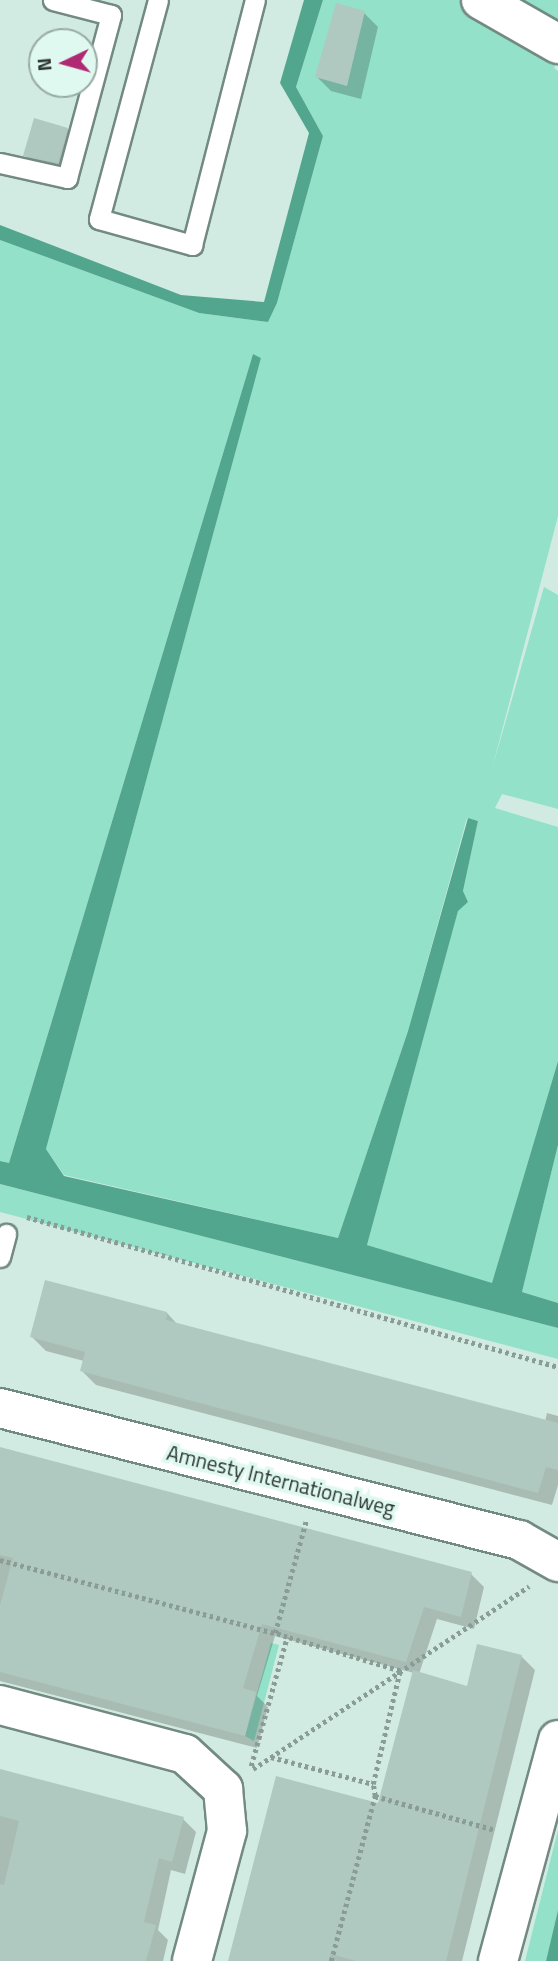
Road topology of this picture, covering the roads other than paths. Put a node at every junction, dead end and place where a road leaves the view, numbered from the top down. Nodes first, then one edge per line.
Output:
1 (53, 0) edge
2 (158, 0) edge
3 (255, 0) edge
4 (481, 0) edge
5 (113, 7) edge
6 (558, 44) edge
7 (0, 163) edge
8 (6, 1234) dead end
9 (0, 1258) edge
10 (0, 1408) edge
11 (547, 1572) edge
12 (0, 1705) edge
13 (558, 1740) edge
14 (192, 1961) edge
15 (498, 1961) edge

1 - 5 lane
2 - 3 lane
4 - 6 street
5 - 7 lane
8 - 9 lane
10 - 11 street, Amnesty Internationalweg
12 - 14 street
13 - 15 street

